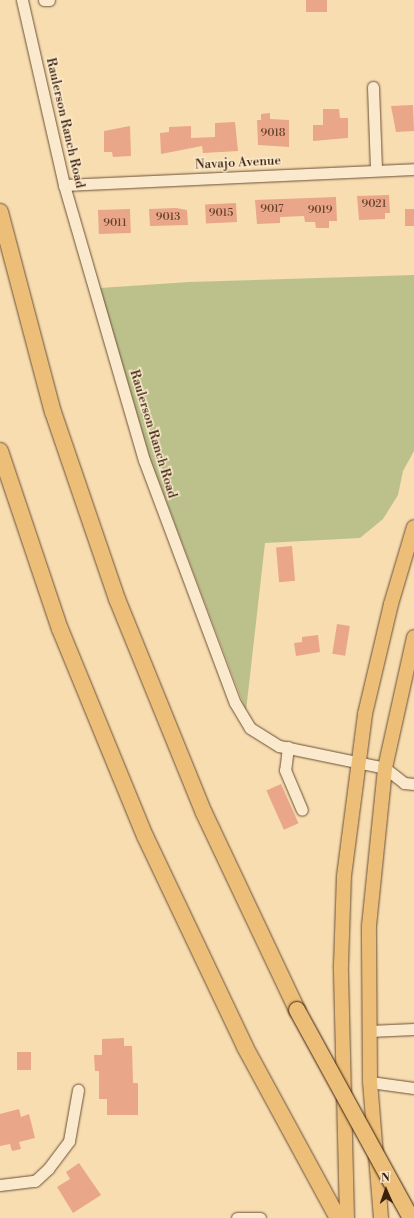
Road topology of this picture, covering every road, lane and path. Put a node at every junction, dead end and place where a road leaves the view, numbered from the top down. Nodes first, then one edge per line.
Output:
1 (22, 0) edge
2 (44, 0) edge
3 (49, 0) edge
4 (373, 87) dead end
5 (414, 169) edge
6 (376, 170) junction
7 (64, 184) junction
8 (0, 212) edge
9 (0, 451) edge
10 (414, 527) edge
11 (414, 637) edge
12 (288, 748) junction
13 (359, 761) junction
14 (385, 768) junction
15 (414, 784) edge
16 (302, 810) dead end
17 (414, 1029) edge
18 (369, 1031) junction
19 (370, 1082) junction
20 (414, 1088) edge
21 (78, 1090) dead end
22 (0, 1185) edge
23 (237, 1218) edge
24 (260, 1218) edge
25 (338, 1218) edge
26 (347, 1218) edge
27 (380, 1218) edge
28 (411, 1218) edge

1 - 7 street, Raulerson Ranch Road
2 - 3 street
4 - 6 street
5 - 6 street, Navajo Avenue
6 - 7 street, Navajo Avenue
7 - 12 street, Raulerson Ranch Road
8 - 28 highway, bridge
9 - 25 highway
10 - 13 main road
11 - 14 main road
12 - 13 street, Raulerson Ranch Road
12 - 16 street
13 - 14 street, Raulerson Ranch Road
13 - 26 main road
14 - 15 street
14 - 18 main road
17 - 18 street
18 - 19 main road
19 - 20 street
19 - 27 main road
21 - 22 street
23 - 24 street

